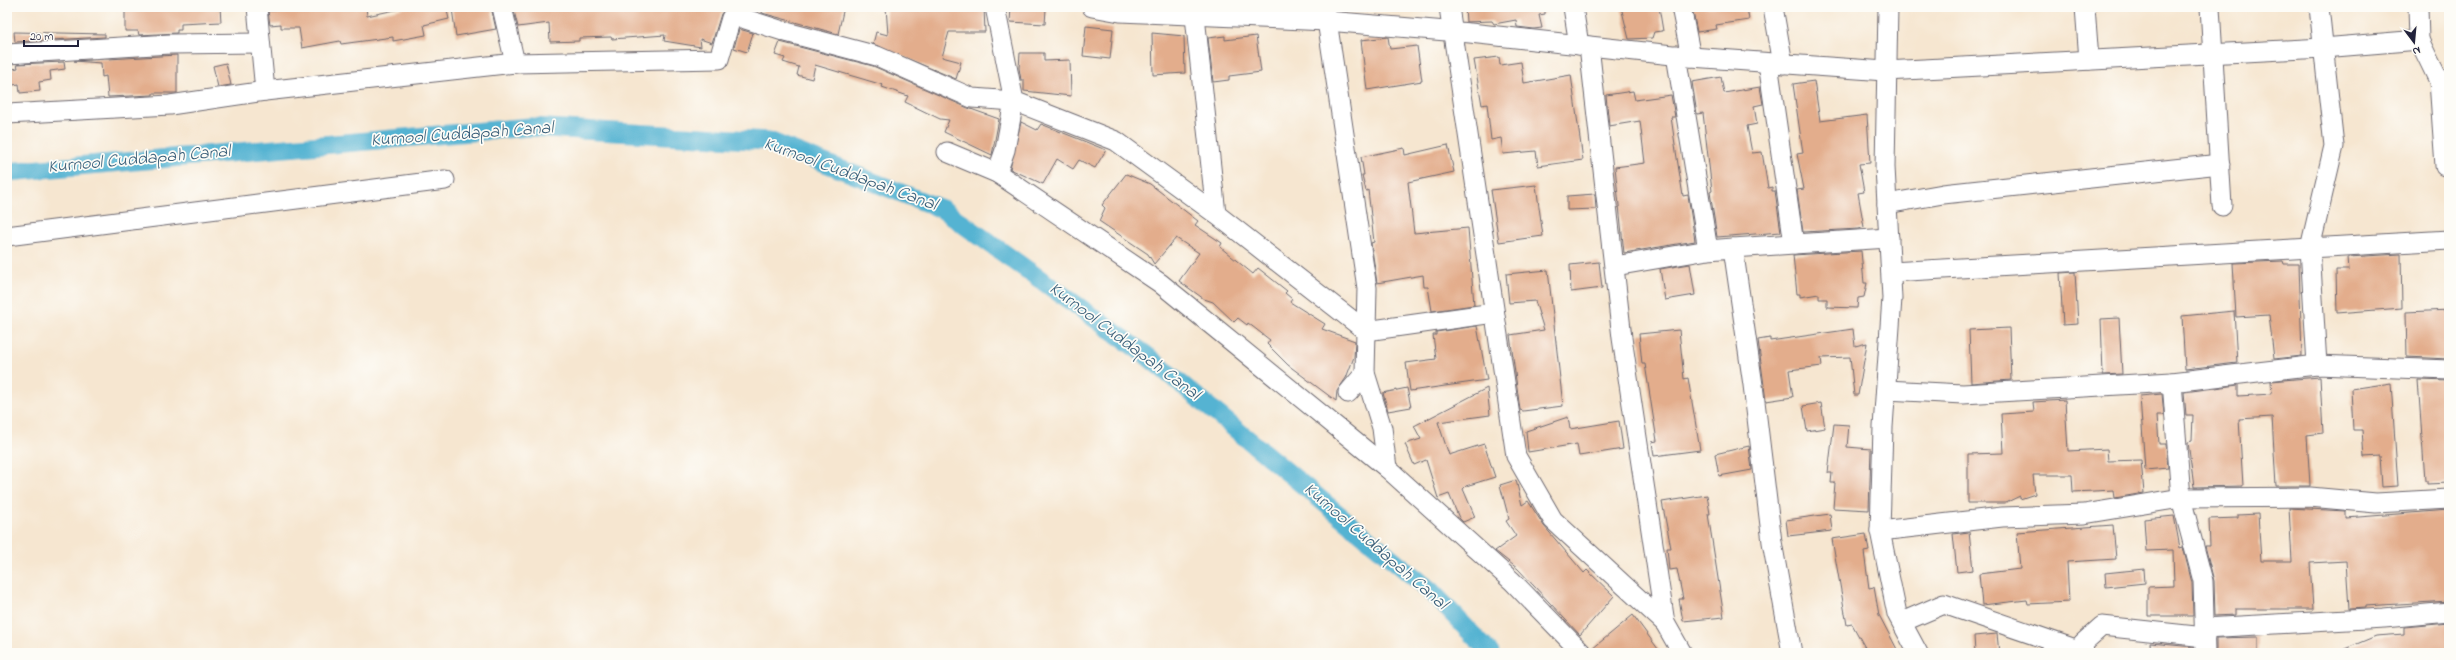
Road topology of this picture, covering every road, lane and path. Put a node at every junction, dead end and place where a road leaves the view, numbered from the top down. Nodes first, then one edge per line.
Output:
1 (257, 7) edge
2 (502, 7) edge
3 (995, 7) edge
4 (1092, 7) edge
5 (1449, 7) edge
6 (1573, 7) edge
7 (1681, 7) edge
8 (1773, 7) edge
9 (1888, 7) edge
10 (2085, 7) edge
11 (2210, 7) edge
12 (2319, 7) edge
13 (2418, 7) edge
14 (1194, 11) edge
15 (1326, 14) edge
16 (1453, 33) junction
17 (2419, 40) junction
18 (260, 43) junction
19 (1584, 45) junction
20 (2323, 48) junction
21 (7, 54) edge
22 (2212, 54) junction
23 (1684, 56) junction
24 (2089, 60) junction
25 (515, 63) junction
26 (1776, 63) junction
27 (1885, 71) junction
28 (2444, 80) edge
29 (265, 91) junction
30 (1014, 101) junction
31 (7, 114) edge
32 (947, 152) dead end
33 (2220, 164) junction
34 (2449, 167) edge
35 (997, 173) junction
36 (445, 180) dead end
37 (1887, 204) junction
38 (2222, 206) dead end
39 (1216, 214) junction
40 (7, 236) edge
41 (1889, 238) junction
42 (2449, 240) edge
43 (1794, 244) junction
44 (1733, 248) junction
45 (2310, 248) junction
46 (1708, 250) junction
47 (1615, 266) junction
48 (1891, 272) junction
49 (1494, 313) junction
50 (1366, 331) junction
51 (2317, 364) junction
52 (2449, 370) edge
53 (1365, 372) junction
54 (2172, 382) junction
55 (1886, 390) junction
56 (1348, 393) dead end
57 (1387, 468) junction
58 (2182, 498) junction
59 (2449, 499) edge
60 (1880, 531) junction
61 (2449, 612) edge
62 (1665, 622) junction
63 (1902, 622) junction
64 (2205, 639) edge
65 (2084, 652) edge
66 (1582, 653) edge
67 (1682, 653) edge
68 (1792, 653) edge
69 (1918, 653) edge

1 - 18 street
2 - 25 street
3 - 30 street
4 - 14 street
5 - 16 street
6 - 19 street
7 - 23 street
8 - 26 street
9 - 27 street
10 - 24 street
11 - 22 street
12 - 20 street
13 - 17 street
14 - 15 street
14 - 39 street
15 - 16 street
15 - 50 street
16 - 19 street
16 - 49 street
17 - 20 street
17 - 28 street
18 - 21 street
18 - 29 street
19 - 23 street
19 - 47 street
20 - 22 street
20 - 45 street
22 - 24 street
22 - 33 street
23 - 26 street
23 - 46 street
24 - 27 street
25 - 29 street
25 - 30 street
26 - 27 street
26 - 43 street
27 - 37 street
28 - 34 street
29 - 31 street
30 - 35 street
30 - 39 street
32 - 35 street
33 - 37 street
33 - 38 street
35 - 57 street
36 - 40 street
37 - 41 street
39 - 50 street
41 - 43 street
41 - 48 street
42 - 45 street
43 - 44 street
44 - 46 street
44 - 68 street
45 - 48 street
45 - 51 street
46 - 47 street
47 - 62 street
48 - 55 street
49 - 50 street
49 - 62 street
50 - 53 street
51 - 52 street
51 - 54 street
53 - 56 street
53 - 57 street
54 - 55 street
54 - 58 street
55 - 60 street
57 - 66 street
58 - 59 street
58 - 60 street
58 - 64 street
60 - 63 street
61 - 64 street
62 - 67 street
63 - 65 street
63 - 69 street
64 - 65 street

